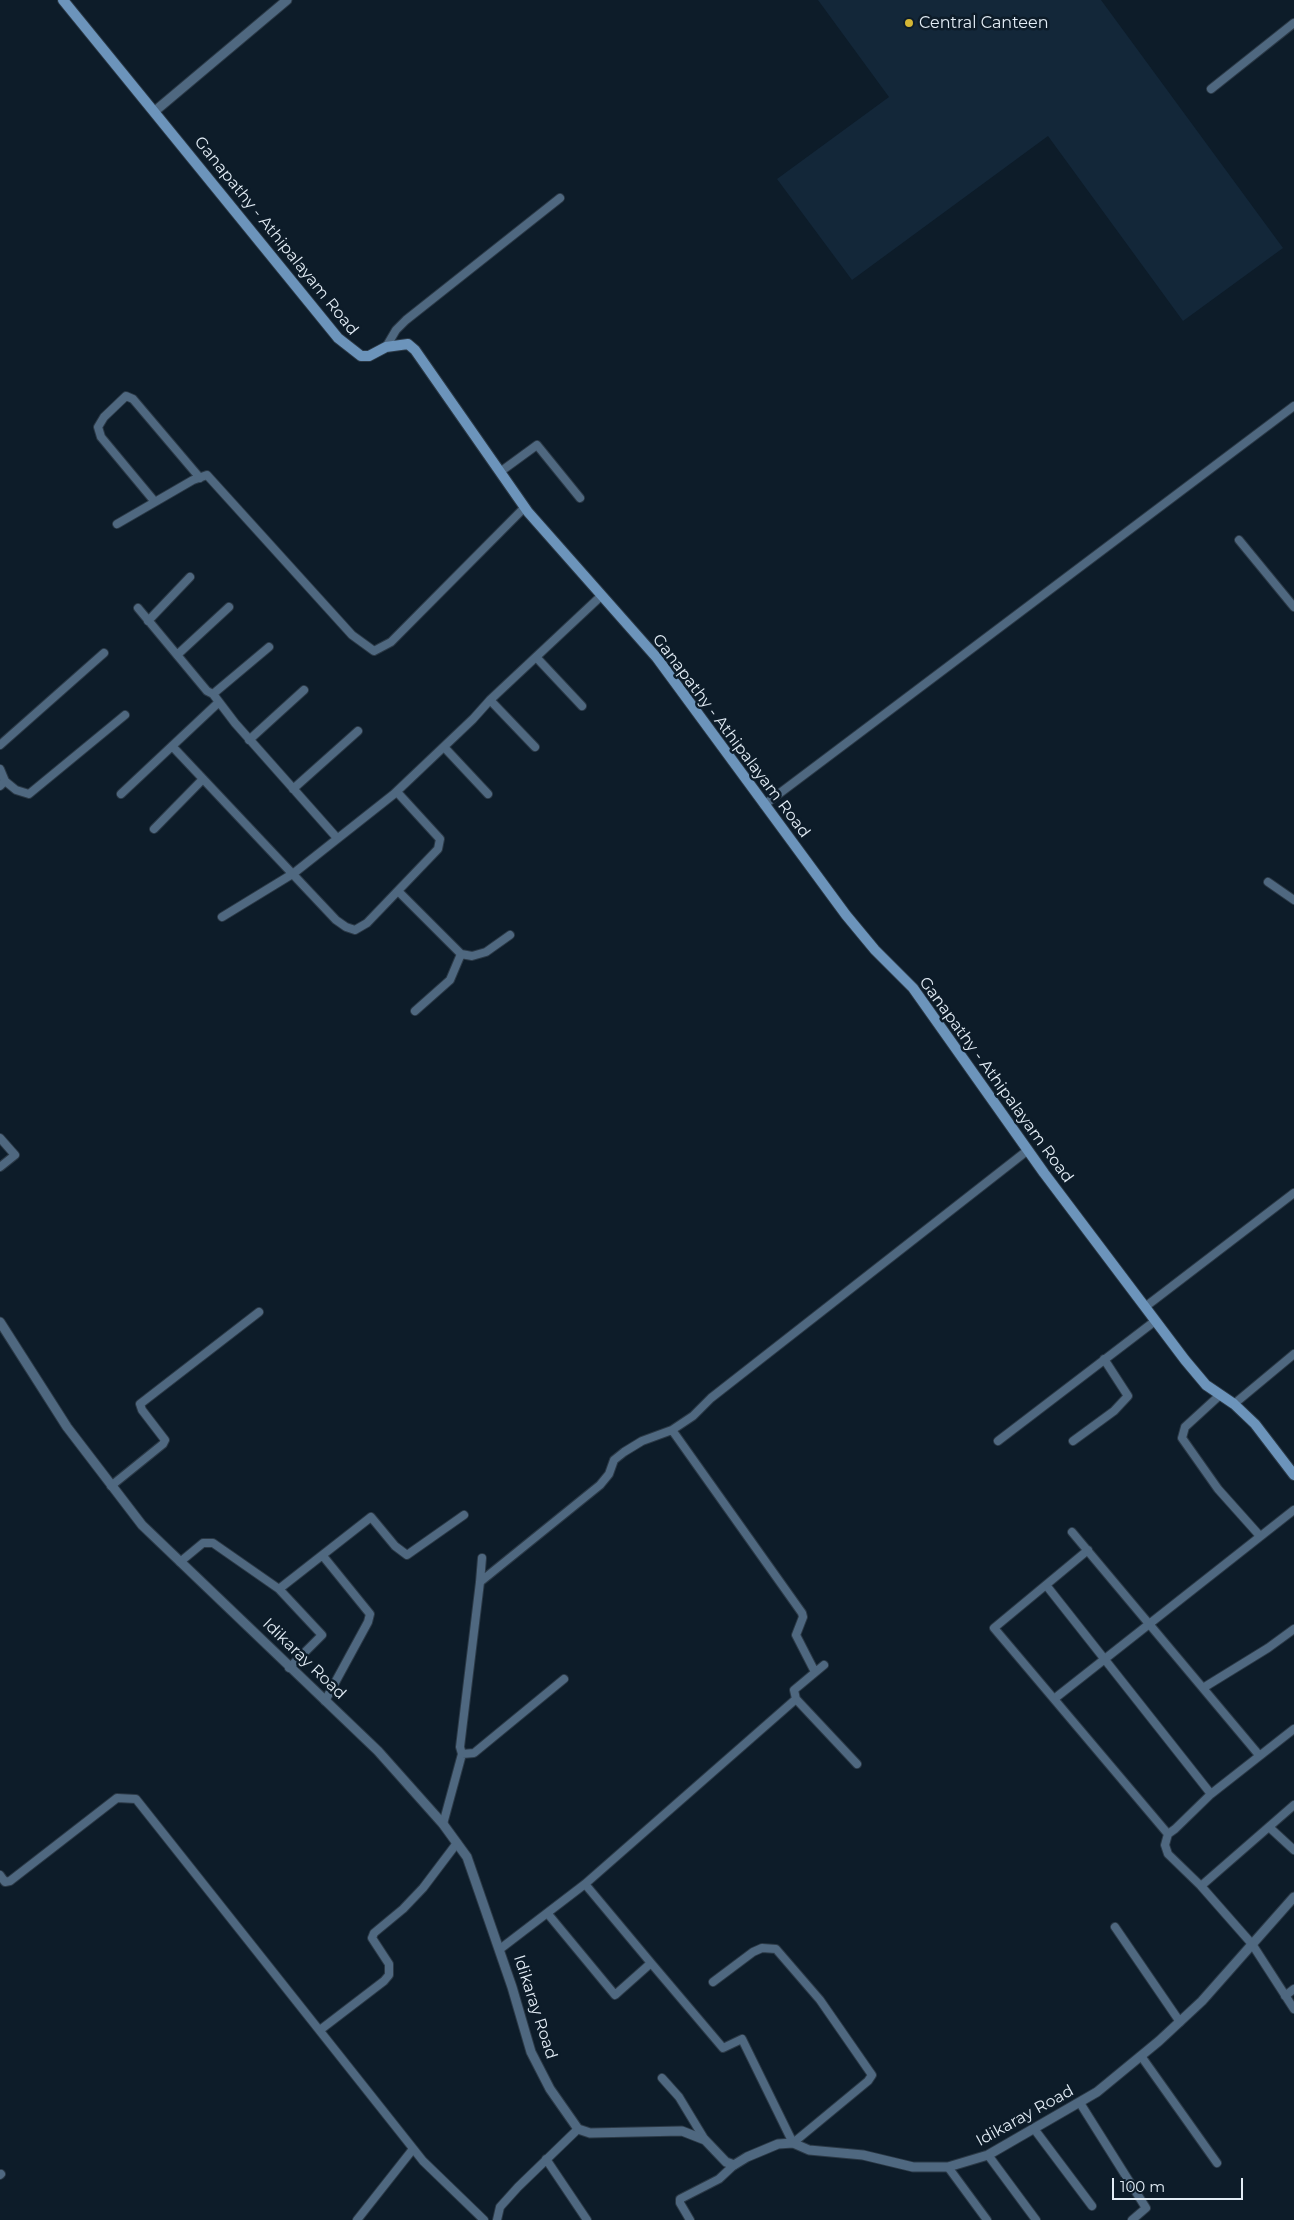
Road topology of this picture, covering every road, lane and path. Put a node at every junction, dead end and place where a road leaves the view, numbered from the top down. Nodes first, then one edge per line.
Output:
1 (63, 0) edge
2 (286, 0) edge
3 (1294, 23) edge
4 (1211, 88) dead end
5 (155, 111) junction
6 (560, 198) dead end
7 (386, 347) junction
8 (1294, 406) edge
9 (500, 472) junction
10 (200, 478) junction
11 (580, 498) dead end
12 (154, 502) junction
13 (525, 507) junction
14 (117, 524) dead end
15 (1239, 540) dead end
16 (190, 577) dead end
17 (601, 596) junction
18 (1294, 607) edge
19 (138, 608) dead end
20 (229, 608) dead end
21 (148, 621) junction
22 (269, 646) dead end
23 (104, 653) dead end
24 (177, 655) junction
25 (536, 657) junction
26 (304, 690) dead end
27 (213, 694) junction
28 (490, 700) junction
29 (219, 702) junction
30 (582, 706) dead end
31 (125, 715) dead end
32 (358, 731) dead end
33 (249, 740) junction
34 (0, 745) edge
35 (172, 746) junction
36 (444, 747) junction
37 (535, 747) dead end
38 (0, 769) edge
39 (203, 779) junction
40 (3, 783) edge
41 (294, 789) junction
42 (397, 792) junction
43 (121, 794) dead end
44 (488, 794) dead end
45 (764, 805) junction
46 (154, 829) dead end
47 (337, 838) junction
48 (294, 873) junction
49 (1268, 882) dead end
50 (398, 891) junction
51 (1294, 900) edge
52 (222, 917) dead end
53 (510, 935) dead end
54 (461, 954) junction
55 (415, 1011) dead end
56 (0, 1138) edge
57 (1028, 1150) junction
58 (0, 1167) edge
59 (1294, 1193) edge
60 (1145, 1307) junction
61 (259, 1312) dead end
62 (1155, 1321) junction
63 (0, 1322) edge
64 (1294, 1354) edge
65 (1104, 1359) junction
66 (1220, 1395) junction
67 (1234, 1404) junction
68 (672, 1430) junction
69 (998, 1441) dead end
70 (1073, 1441) dead end
71 (1294, 1475) edge
72 (111, 1486) junction
73 (1294, 1510) edge
74 (464, 1515) dead end
75 (1072, 1532) dead end
76 (1260, 1536) junction
77 (1088, 1550) junction
78 (323, 1556) junction
79 (482, 1558) dead end
80 (180, 1562) junction
81 (480, 1582) junction
82 (1046, 1585) junction
83 (279, 1590) junction
84 (1150, 1624) junction
85 (1294, 1629) edge
86 (1104, 1659) junction
87 (824, 1665) dead end
88 (289, 1668) junction
89 (816, 1672) junction
90 (564, 1679) dead end
91 (1203, 1688) junction
92 (796, 1698) junction
93 (1054, 1699) junction
94 (325, 1701) junction
95 (1294, 1730) edge
96 (462, 1754) junction
97 (1259, 1755) junction
98 (857, 1764) dead end
99 (1211, 1794) junction
100 (1294, 1806) edge
101 (443, 1824) junction
102 (1269, 1826) junction
103 (1168, 1834) junction
104 (457, 1843) junction
105 (1294, 1850) edge
106 (0, 1875) edge
107 (585, 1884) junction
108 (1201, 1886) junction
109 (1294, 1897) edge
110 (548, 1914) junction
111 (1115, 1927) dead end
112 (1252, 1944) junction
113 (500, 1949) junction
114 (651, 1963) junction
115 (713, 1982) dead end
116 (1294, 1989) edge
117 (1286, 1996) junction
118 (1294, 2009) edge
119 (1180, 2022) junction
120 (320, 2030) junction
121 (1141, 2056) junction
122 (662, 2078) dead end
123 (1080, 2103) junction
124 (578, 2129) junction
125 (1035, 2130) junction
126 (705, 2140) junction
127 (793, 2143) junction
128 (414, 2149) junction
129 (988, 2156) junction
130 (546, 2158) junction
131 (1217, 2163) dead end
132 (734, 2165) junction
133 (948, 2167) junction
134 (1092, 2206) dead end
135 (357, 2220) edge
136 (484, 2220) edge
137 (497, 2220) edge
138 (587, 2220) edge
139 (690, 2220) edge
140 (987, 2220) edge
141 (1036, 2220) edge
142 (1132, 2220) edge

1 - 5 main road, Ganapathy - Athipalayam Road
2 - 5 street
3 - 4 street
5 - 7 main road, Ganapathy - Athipalayam Road
6 - 7 street
7 - 9 main road, Ganapathy - Athipalayam Road
8 - 45 street
9 - 11 street
9 - 13 main road, Ganapathy - Athipalayam Road
10 - 12 street
10 - 12 street
10 - 13 street
12 - 14 street
13 - 17 main road, Ganapathy - Athipalayam Road
15 - 18 street
16 - 21 street
17 - 25 street
17 - 45 main road, Ganapathy - Athipalayam Road
19 - 21 street
20 - 24 street
21 - 24 street
22 - 27 street
23 - 34 street
24 - 27 street
25 - 28 street
25 - 30 street
26 - 33 street
27 - 29 street
28 - 36 street
28 - 37 street
29 - 33 street
29 - 35 street
31 - 40 street
32 - 41 street
33 - 41 street
35 - 39 street
35 - 43 street
36 - 42 street
36 - 44 street
38 - 40 street
39 - 46 street
39 - 48 street
41 - 47 street
42 - 47 street
42 - 50 street
45 - 57 main road, Ganapathy - Athipalayam Road
47 - 48 street
48 - 50 street
48 - 52 street
49 - 51 street
50 - 54 street
53 - 54 street
54 - 55 street
56 - 58 street
57 - 60 main road, Ganapathy - Athipalayam Road
57 - 68 street
59 - 60 street
60 - 62 main road, Ganapathy - Athipalayam Road
61 - 72 street
62 - 65 street
62 - 66 main road, Ganapathy - Athipalayam Road
63 - 72 street, Idikaray Road
64 - 67 street
65 - 69 street
65 - 70 street
66 - 67 main road, Ganapathy - Athipalayam Road
66 - 76 street
67 - 71 main road, Ganapathy - Athipalayam Road
68 - 81 street
68 - 89 street
72 - 80 street, Idikaray Road
73 - 76 street
74 - 78 street
75 - 77 street
76 - 84 street
77 - 82 street
77 - 84 street
78 - 83 street
78 - 94 street
79 - 81 street
80 - 83 street
80 - 88 street, Idikaray Road
81 - 96 street
82 - 86 street
82 - 93 street
83 - 88 street
84 - 86 street
84 - 91 street
85 - 91 street
86 - 93 street
86 - 99 street
87 - 89 street
88 - 94 street, Idikaray Road
89 - 92 street
90 - 96 street
91 - 97 street
92 - 98 street
92 - 107 street
93 - 103 street
94 - 101 street, Idikaray Road
95 - 97 street
96 - 101 street
97 - 99 street
99 - 103 street
100 - 102 street
101 - 104 street, Idikaray Road
102 - 105 street
102 - 108 street
103 - 108 street
104 - 113 street, Idikaray Road
104 - 120 street
106 - 120 street
107 - 110 street
107 - 114 street
108 - 112 street
109 - 112 street, Idikaray Road
110 - 113 street
110 - 114 street
111 - 119 street
112 - 117 street
112 - 119 street, Idikaray Road
113 - 124 street, Idikaray Road
114 - 127 street
115 - 127 street
116 - 117 street
117 - 118 street
119 - 121 street, Idikaray Road
120 - 128 street
121 - 123 street, Idikaray Road
121 - 131 street
122 - 126 street
123 - 125 street, Idikaray Road
123 - 142 street
124 - 126 street
124 - 130 street
125 - 129 street, Idikaray Road
125 - 134 street
126 - 132 street
127 - 132 street
127 - 133 street, Idikaray Road
128 - 135 street
128 - 136 street
129 - 133 street, Idikaray Road
129 - 141 street
130 - 137 street
130 - 138 street
132 - 139 street
133 - 140 street

